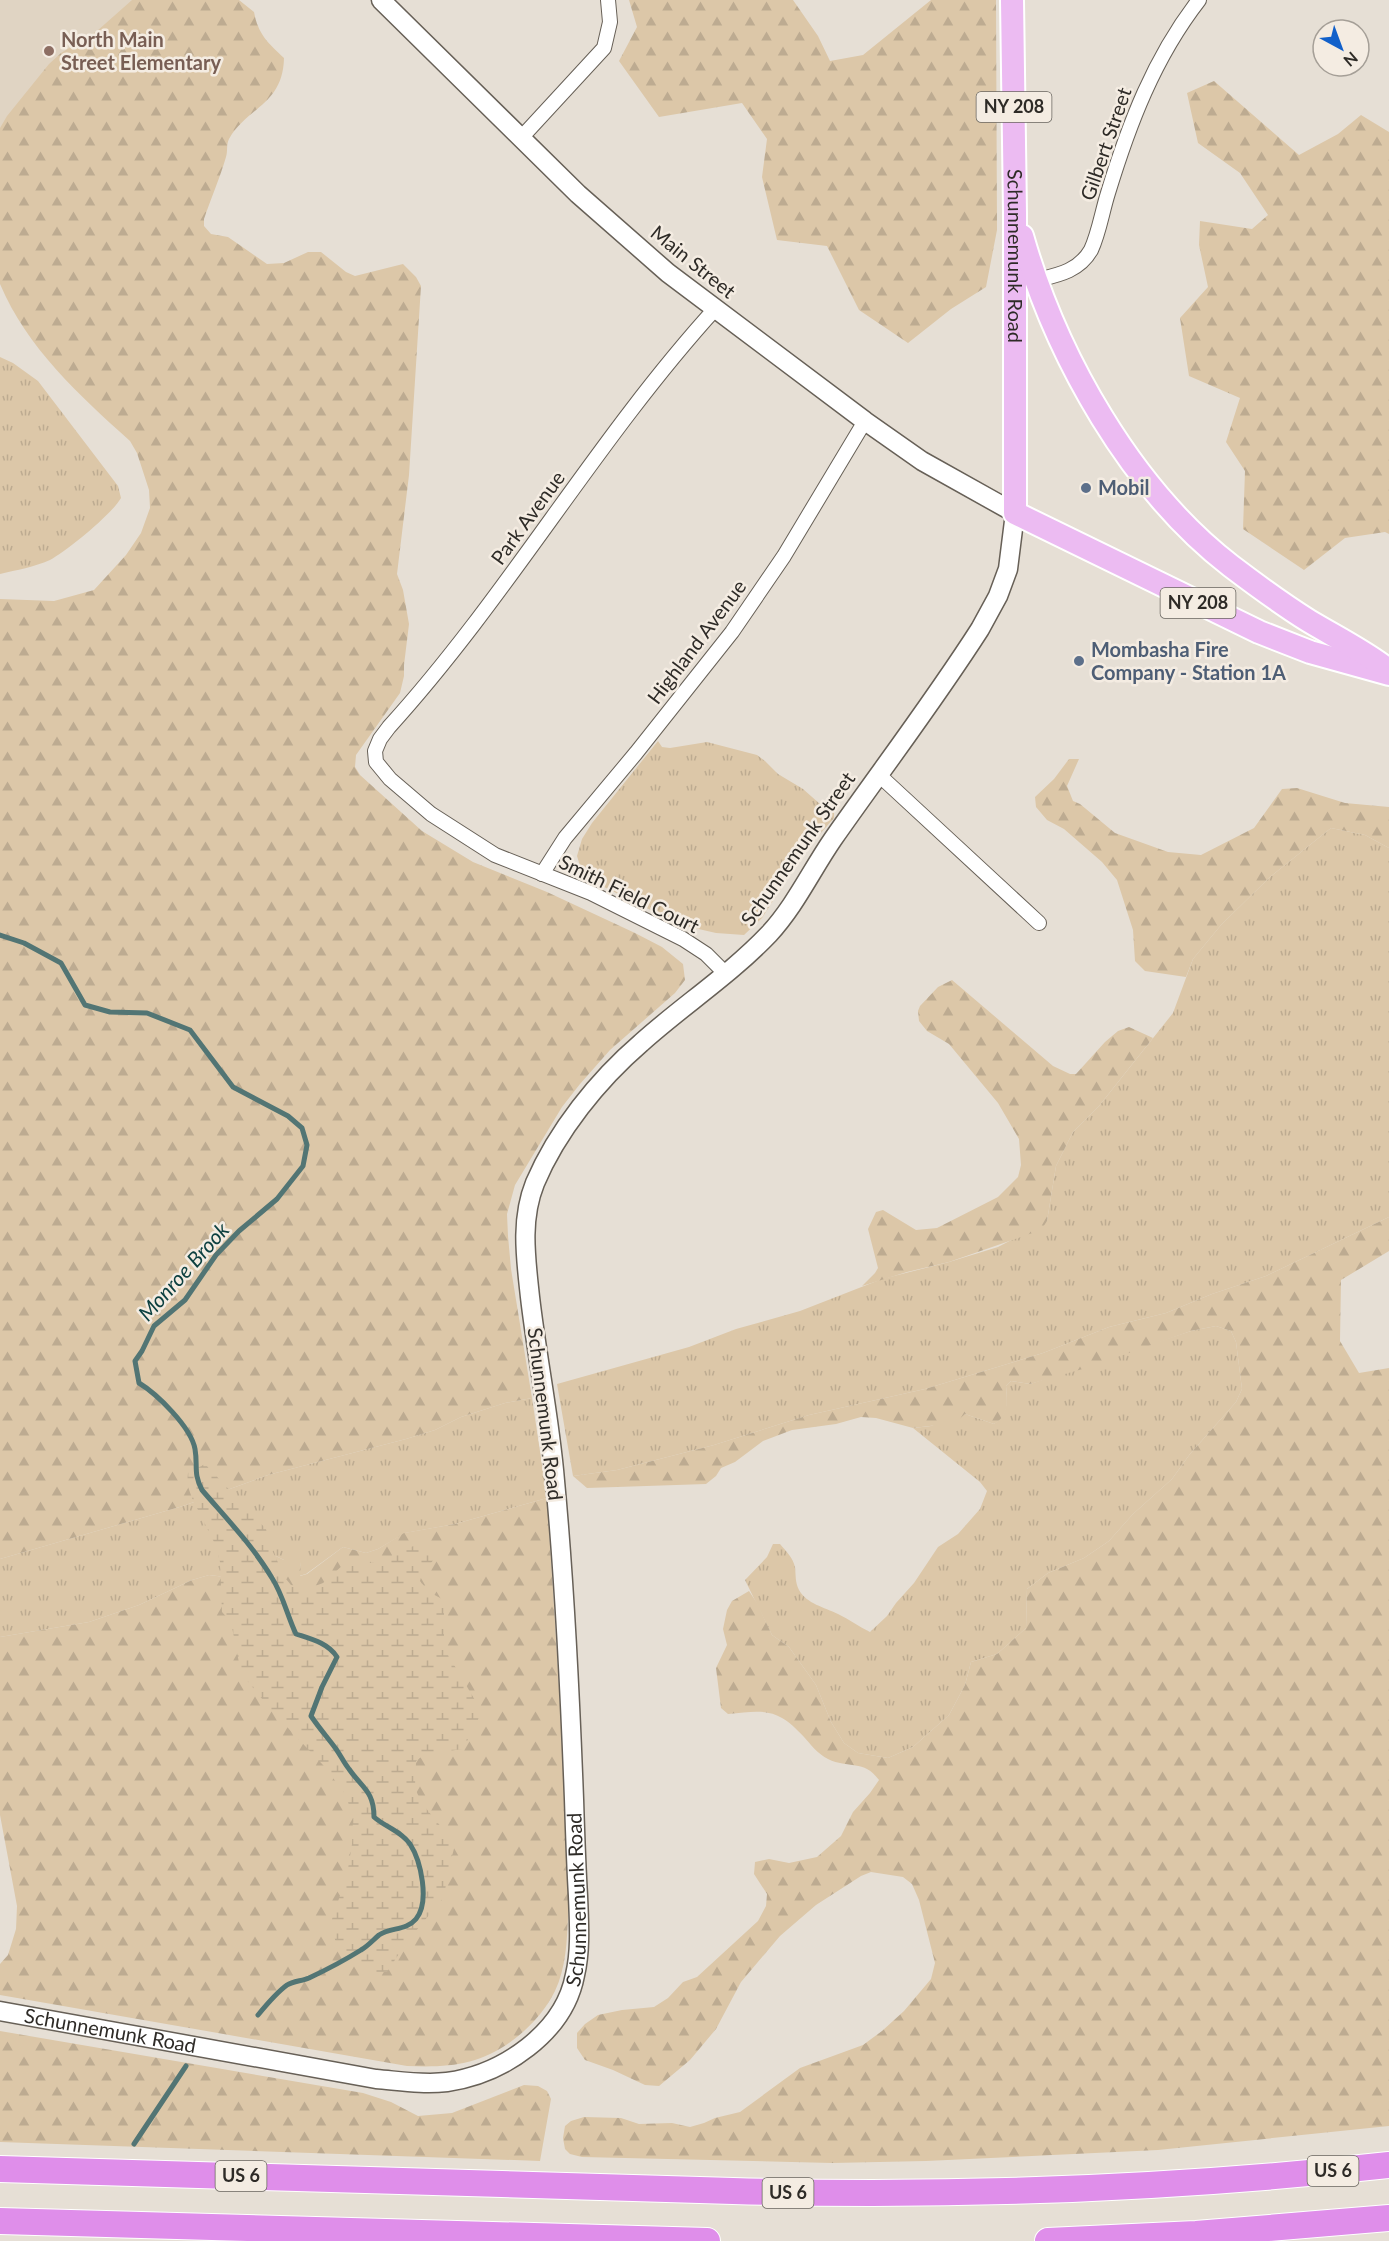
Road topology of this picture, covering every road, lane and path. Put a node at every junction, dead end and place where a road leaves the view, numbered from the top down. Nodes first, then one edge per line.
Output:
1 (381, 0) edge
2 (608, 0) edge
3 (1012, 0) edge
4 (1199, 0) edge
5 (521, 138) junction
6 (1016, 213) junction
7 (1037, 280) junction
8 (715, 309) junction
9 (865, 421) junction
10 (1015, 513) junction
11 (1389, 672) edge
12 (375, 751) joint
13 (879, 776) junction
14 (542, 874) junction
15 (1039, 923) dead end
16 (726, 974) junction
17 (531, 1196) joint
18 (0, 2011) edge
19 (1389, 2152) edge
20 (1389, 2165) edge
21 (0, 2169) edge
22 (1277, 2176) junction
23 (1389, 2218) edge
24 (0, 2221) edge
25 (707, 2241) edge
26 (1048, 2241) edge

1 - 5 street, Main Street
2 - 5 street
3 - 6 main road, Schunnemunk Road / NY 208
4 - 7 street, Gilbert Street
5 - 8 street, Main Street
6 - 7 main road, NY 208
6 - 10 main road, Schunnemunk Road / NY 208
7 - 11 main road, NY 208
8 - 9 street, Main Street
8 - 12 street, Park Avenue
9 - 10 street, Main Street
9 - 14 street, Highland Avenue
10 - 11 main road, NY 208
10 - 13 street, Schunnemunk Street
12 - 14 street, Smith Field Court
13 - 15 street
13 - 16 street, Schunnemunk Street
14 - 16 street, Smith Field Court
16 - 17 street, Schunnemunk Street
17 - 18 street, Schunnemunk Road
19 - 22 highway
20 - 22 highway, US 6
21 - 22 highway, US 6
23 - 26 highway
24 - 25 highway

